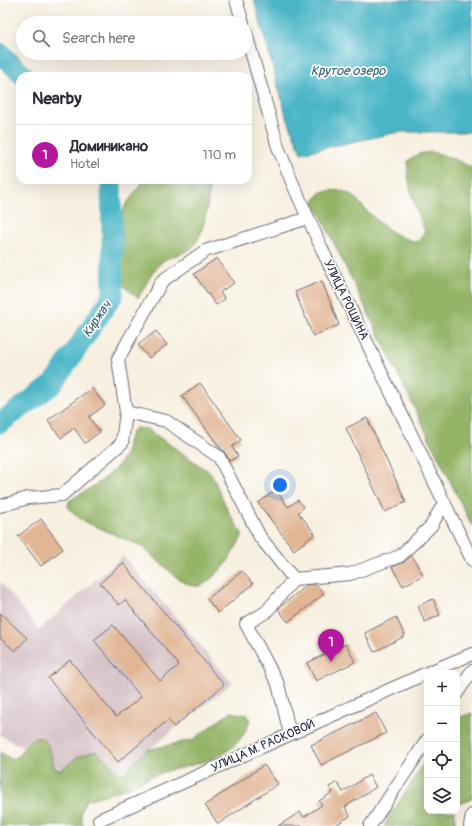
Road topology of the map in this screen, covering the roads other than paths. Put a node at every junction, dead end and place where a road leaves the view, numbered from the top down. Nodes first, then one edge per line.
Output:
1 (236, 0) edge
2 (241, 16) edge
3 (252, 55) edge
4 (308, 218) junction
5 (126, 412) junction
6 (444, 502) junction
7 (0, 506) edge
8 (472, 560) edge
9 (294, 578) junction
10 (472, 654) edge
11 (452, 662) junction
12 (434, 670) edge
13 (471, 672) edge
14 (424, 674) edge
15 (460, 688) edge
16 (290, 734) junction
17 (426, 742) edge
18 (472, 815) edge
19 (99, 820) dead end
20 (370, 826) edge
21 (470, 826) edge

1 - 2 street
3 - 4 street, УЛИЦА РОЩИНА
4 - 5 street
4 - 6 street, УЛИЦА РОЩИНА
5 - 7 street
5 - 9 street
6 - 8 street, УЛИЦА РОЩИНА
6 - 9 street
9 - 16 street
10 - 11 street, УЛИЦА М. РАСКОВОЙ
11 - 12 street, УЛИЦА М. РАСКОВОЙ
11 - 13 street
13 - 15 street
14 - 16 street, УЛИЦА М. РАСКОВОЙ
16 - 19 street, УЛИЦА М. РАСКОВОЙ
17 - 20 street
18 - 21 street

